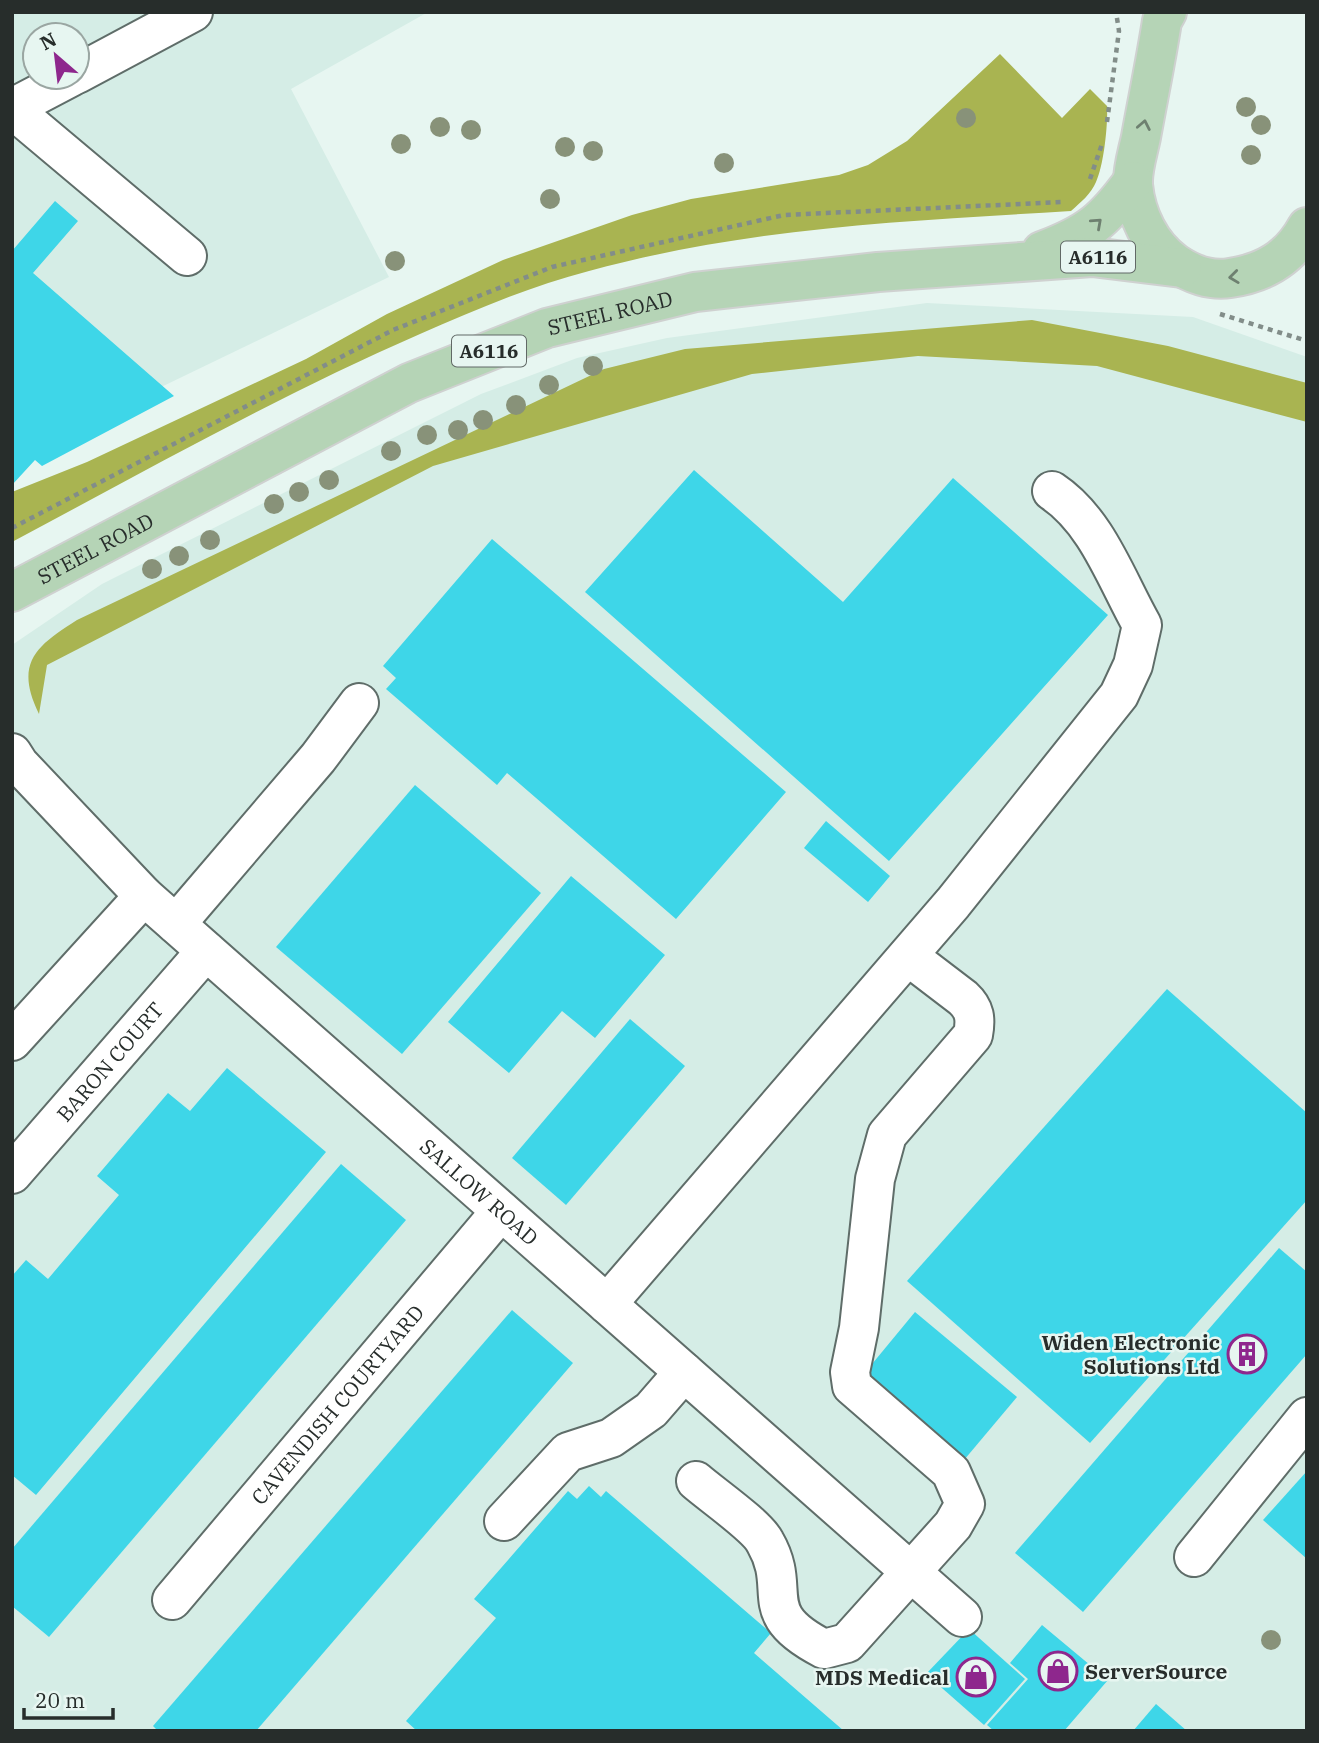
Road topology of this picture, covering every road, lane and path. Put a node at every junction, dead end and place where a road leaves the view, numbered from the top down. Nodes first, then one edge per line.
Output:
1 (193, 12) edge
2 (1116, 12) edge
3 (1151, 12) edge
4 (1167, 12) edge
5 (1157, 53) junction
6 (91, 67) edge
7 (45, 91) edge
8 (12, 109) edge
9 (1133, 181) junction
10 (1089, 182) dead end
11 (1070, 200) dead end
12 (1052, 204) dead end
13 (1307, 227) edge
14 (187, 256) dead end
15 (1014, 262) junction
16 (1290, 267) edge
17 (1182, 268) junction
18 (1052, 491) dead end
19 (12, 592) edge
20 (359, 703) dead end
21 (12, 753) edge
22 (144, 896) junction
23 (176, 924) junction
24 (206, 951) junction
25 (908, 956) junction
26 (12, 1041) edge
27 (12, 1174) edge
28 (501, 1211) junction
29 (607, 1304) junction
30 (684, 1372) junction
31 (1307, 1417) edge
32 (696, 1481) dead end
33 (504, 1521) dead end
34 (1194, 1557) dead end
35 (911, 1573) junction
36 (172, 1600) dead end
37 (962, 1617) dead end

1 - 6 street
2 - 10 path
3 - 5 street
4 - 5 main road
9 -> 5 main road
7 - 8 street
8 - 14 street
15 -> 9 main road, STEEL ROAD / A6116
9 - 17 main road
11 - 12 path
13 - 16 main road
15 - 17 main road, STEEL ROAD / A6116
15 - 19 main road, STEEL ROAD / A6116
16 -> 17 main road, STEEL ROAD
18 - 25 street
20 - 23 street
21 - 22 street, SALLOW ROAD
22 - 23 street, SALLOW ROAD
22 - 26 street
23 - 24 street, SALLOW ROAD
24 - 27 street, BARON COURT
24 - 28 street, SALLOW ROAD
25 - 29 street
25 - 35 street
28 - 29 street, SALLOW ROAD
28 - 36 street, CAVENDISH COURTYARD
29 - 30 street, SALLOW ROAD
30 - 33 street
30 - 35 street, SALLOW ROAD
31 - 34 street
32 - 35 street
35 - 37 street, SALLOW ROAD

